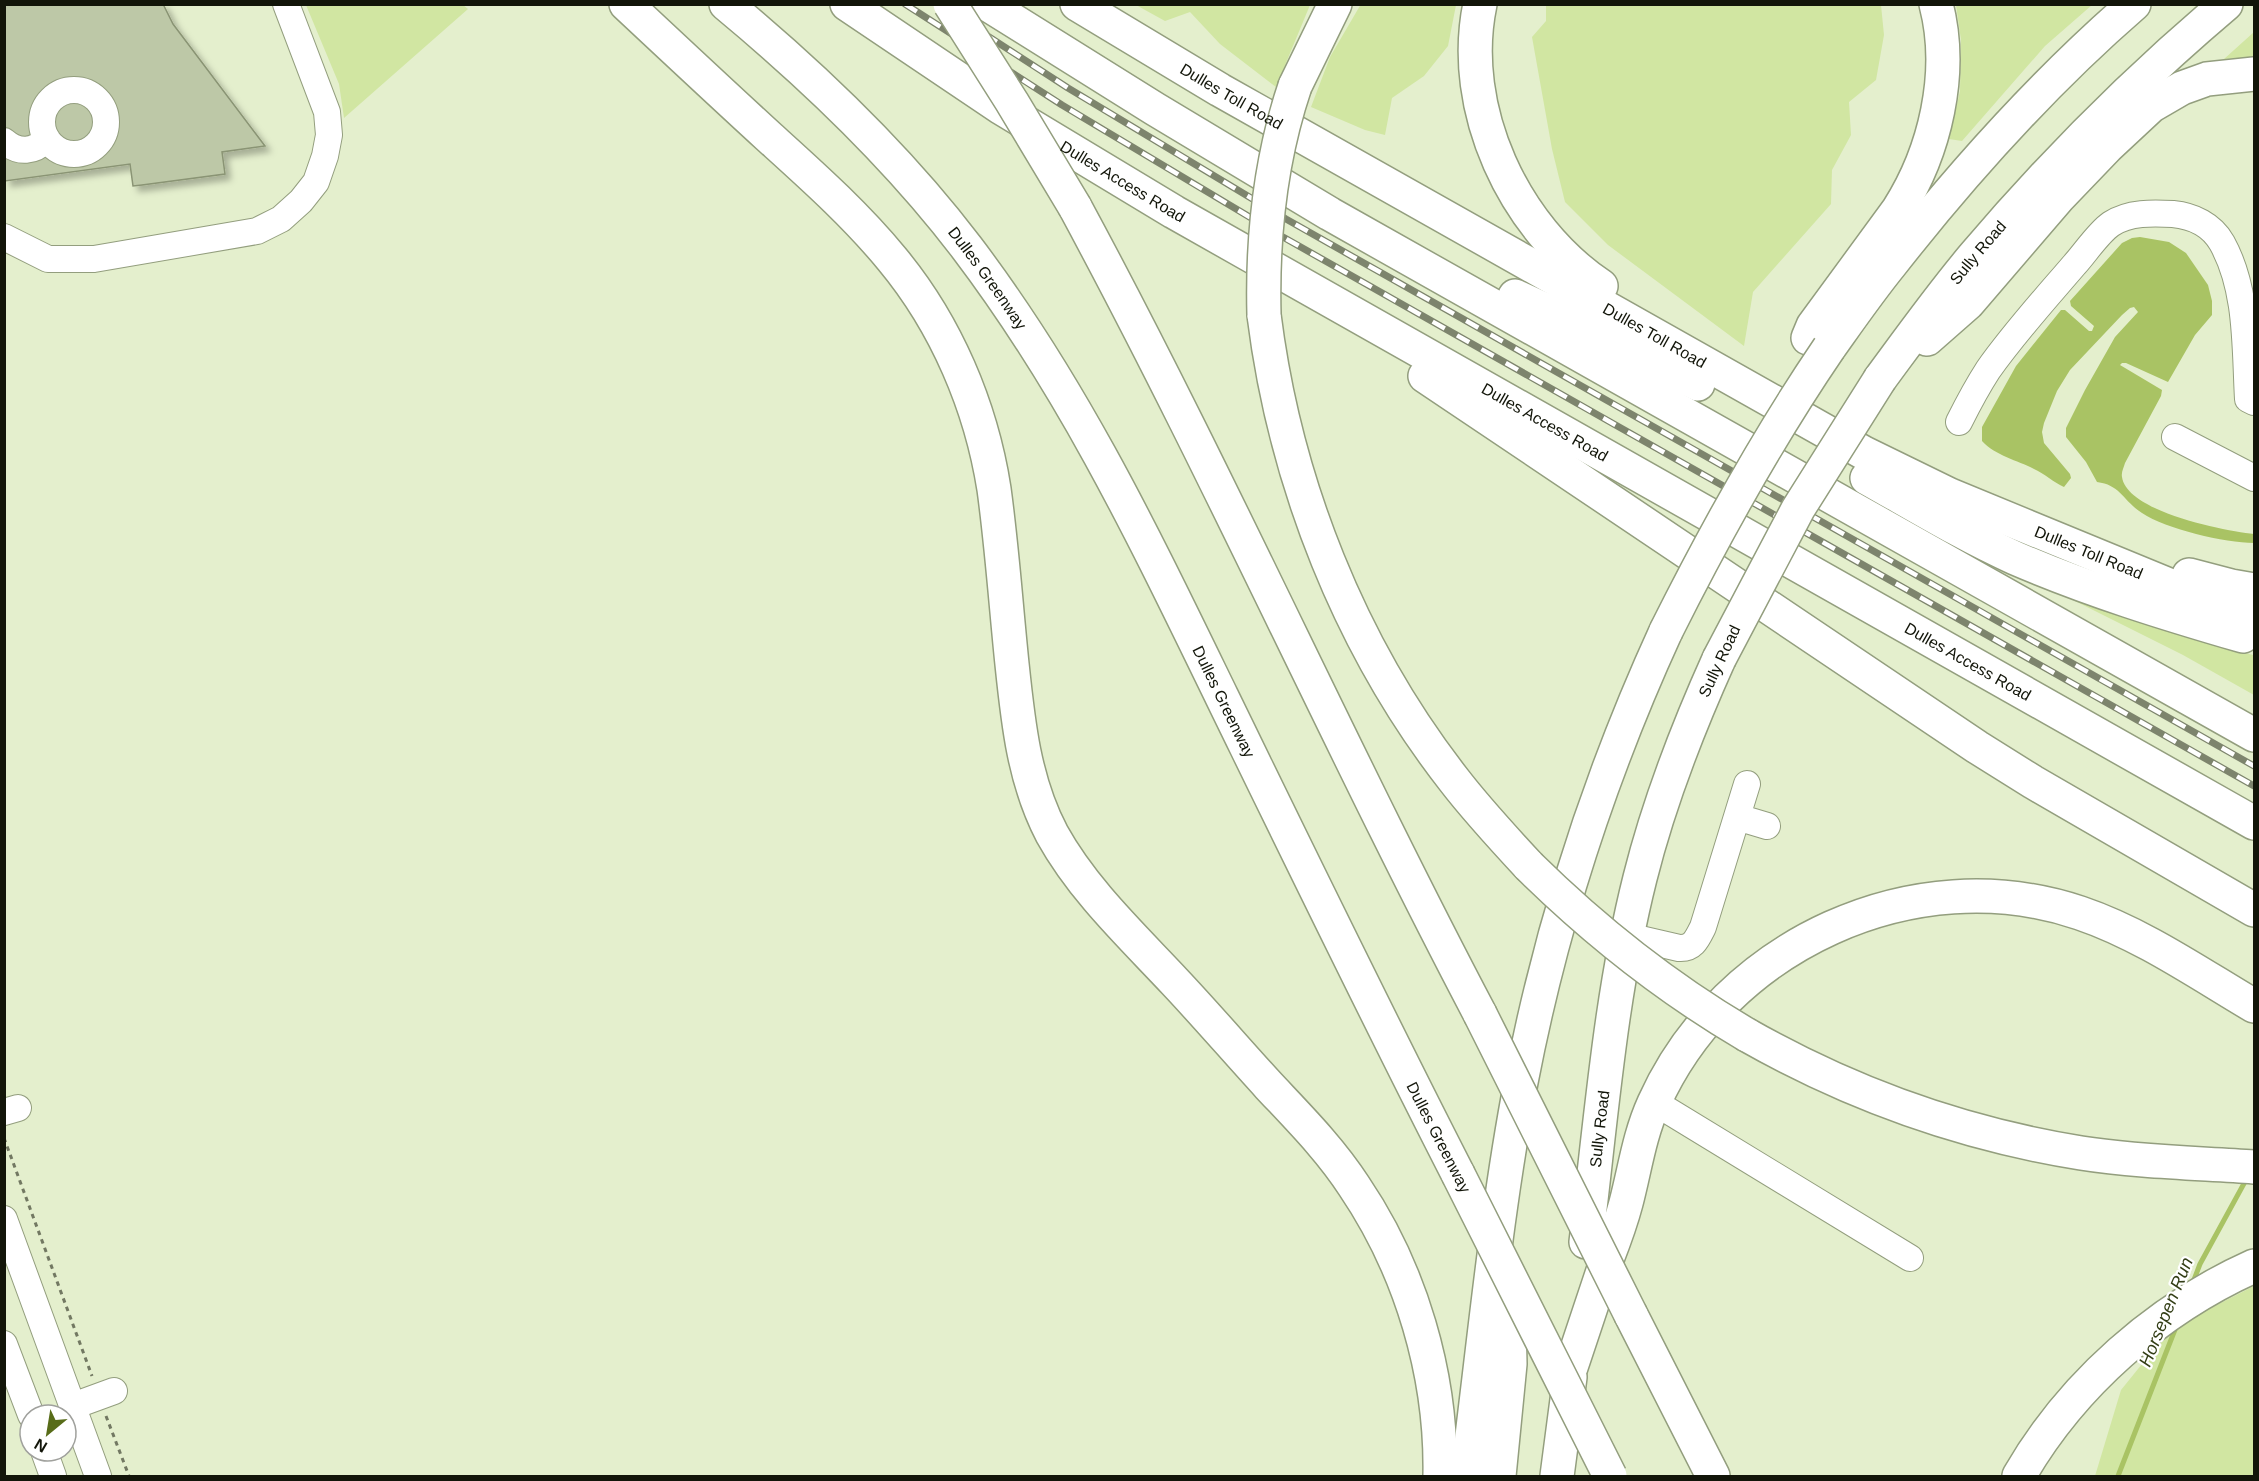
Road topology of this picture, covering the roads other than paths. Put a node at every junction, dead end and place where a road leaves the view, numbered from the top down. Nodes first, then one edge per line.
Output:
1 (286, 4) edge
2 (626, 4) edge
3 (726, 4) edge
4 (847, 4) edge
5 (950, 4) edge
6 (987, 4) edge
7 (1077, 4) edge
8 (1335, 4) edge
9 (1480, 4) edge
10 (1936, 4) edge
11 (2134, 4) edge
12 (2226, 4) edge
13 (2254, 74) edge
14 (47, 139) dead end
15 (4, 141) edge
16 (1211, 142) junction
17 (4, 237) edge
18 (1238, 249) junction
19 (1818, 343) junction
20 (1880, 379) junction
21 (1764, 396) junction
22 (2254, 402) edge
23 (1959, 422) dead end
24 (2175, 437) dead end
25 (2254, 478) edge
26 (2047, 535) junction
27 (2254, 590) edge
28 (2254, 620) edge
29 (2254, 640) edge
30 (2254, 735) edge
31 (1747, 784) dead end
32 (1737, 817) junction
33 (2254, 823) edge
34 (1767, 826) dead end
35 (2254, 910) edge
36 (1627, 936) junction
37 (2254, 1005) edge
38 (1654, 1102) junction
39 (2254, 1167) edge
40 (1506, 1172) junction
41 (4, 1219) edge
42 (11, 1258) edge
43 (1910, 1258) dead end
44 (2254, 1266) edge
45 (4, 1344) edge
46 (1571, 1367) junction
47 (104, 1393) road end
48 (26, 1403) edge
49 (71, 1403) edge
50 (78, 1405) edge
51 (78, 1421) edge
52 (98, 1476) edge
53 (1440, 1476) edge
54 (1467, 1476) edge
55 (1499, 1476) edge
56 (1557, 1476) edge
57 (1610, 1476) edge
58 (1713, 1476) edge
59 (2019, 1476) edge

1 - 17 street
2 - 53 highway
3 - 57 highway, Dulles Greenway, bridge
4 - 18 highway, Dulles Access Road
5 - 58 highway, bridge
6 - 16 highway
7 - 21 highway, Dulles Toll Road
8 - 39 highway, bridge
9 - 21 highway
10 - 19 highway
11 - 19 highway
12 - 20 highway, Sully Road
13 - 20 highway
14 - 15 street
16 - 29 highway
16 - 30 highway
18 - 33 highway, Dulles Access Road
18 - 35 highway
19 - 40 highway, bridge
20 - 36 highway, Sully Road, bridge
21 - 26 highway, Dulles Toll Road
22 - 23 street
24 - 25 street
26 - 27 highway
26 - 28 highway, Dulles Toll Road
31 - 32 street
32 - 34 street
32 - 36 street
36 - 46 highway, Sully Road
37 - 38 highway
38 - 43 street
38 - 46 highway
40 - 54 highway
40 - 55 highway
41 - 42 street
42 - 49 street
44 - 59 highway
45 - 48 street
46 - 56 highway, Sully Road
47 - 50 street
51 - 52 street

